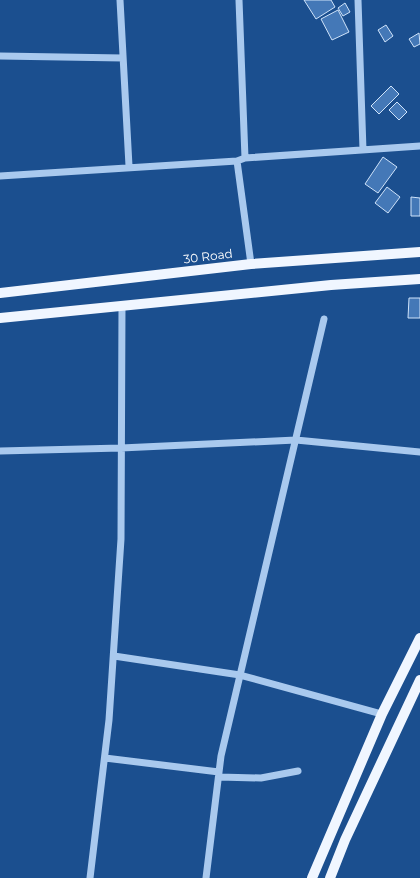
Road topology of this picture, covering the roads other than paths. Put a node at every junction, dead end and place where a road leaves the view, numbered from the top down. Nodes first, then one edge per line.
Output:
1 (120, 0) edge
2 (239, 0) edge
3 (358, 0) edge
4 (0, 56) edge
5 (123, 58) junction
6 (420, 146) edge
7 (363, 150) junction
8 (245, 158) junction
9 (237, 161) junction
10 (129, 166) junction
11 (0, 176) edge
12 (420, 252) edge
13 (251, 264) junction
14 (420, 278) edge
15 (0, 293) edge
16 (122, 306) junction
17 (0, 318) edge
18 (324, 319) dead end
19 (296, 440) junction
20 (121, 448) junction
21 (0, 451) edge
22 (420, 452) edge
23 (420, 638) edge
24 (114, 656) junction
25 (240, 675) junction
26 (420, 680) edge
27 (382, 714) junction
28 (105, 758) junction
29 (298, 771) dead end
30 (219, 774) junction
31 (90, 878) edge
32 (206, 878) edge
33 (312, 878) edge
34 (330, 878) edge

1 - 5 street
2 - 8 street
3 - 7 street
4 - 5 street
5 - 10 street
6 - 7 street
7 - 8 street
8 - 9 street
9 - 10 street
9 - 13 street
10 - 11 street
12 - 13 main road, 30 Road
13 - 15 main road, 30 Road
14 - 16 main road
16 - 17 main road
16 - 20 street
18 - 19 street
19 - 20 street
19 - 22 street
19 - 25 street
20 - 21 street
20 - 24 street
23 - 27 main road
24 - 25 street
24 - 28 street
25 - 27 street
25 - 30 street
26 - 34 main road
27 - 33 main road
28 - 30 street
28 - 31 street
29 - 30 street
30 - 32 street

